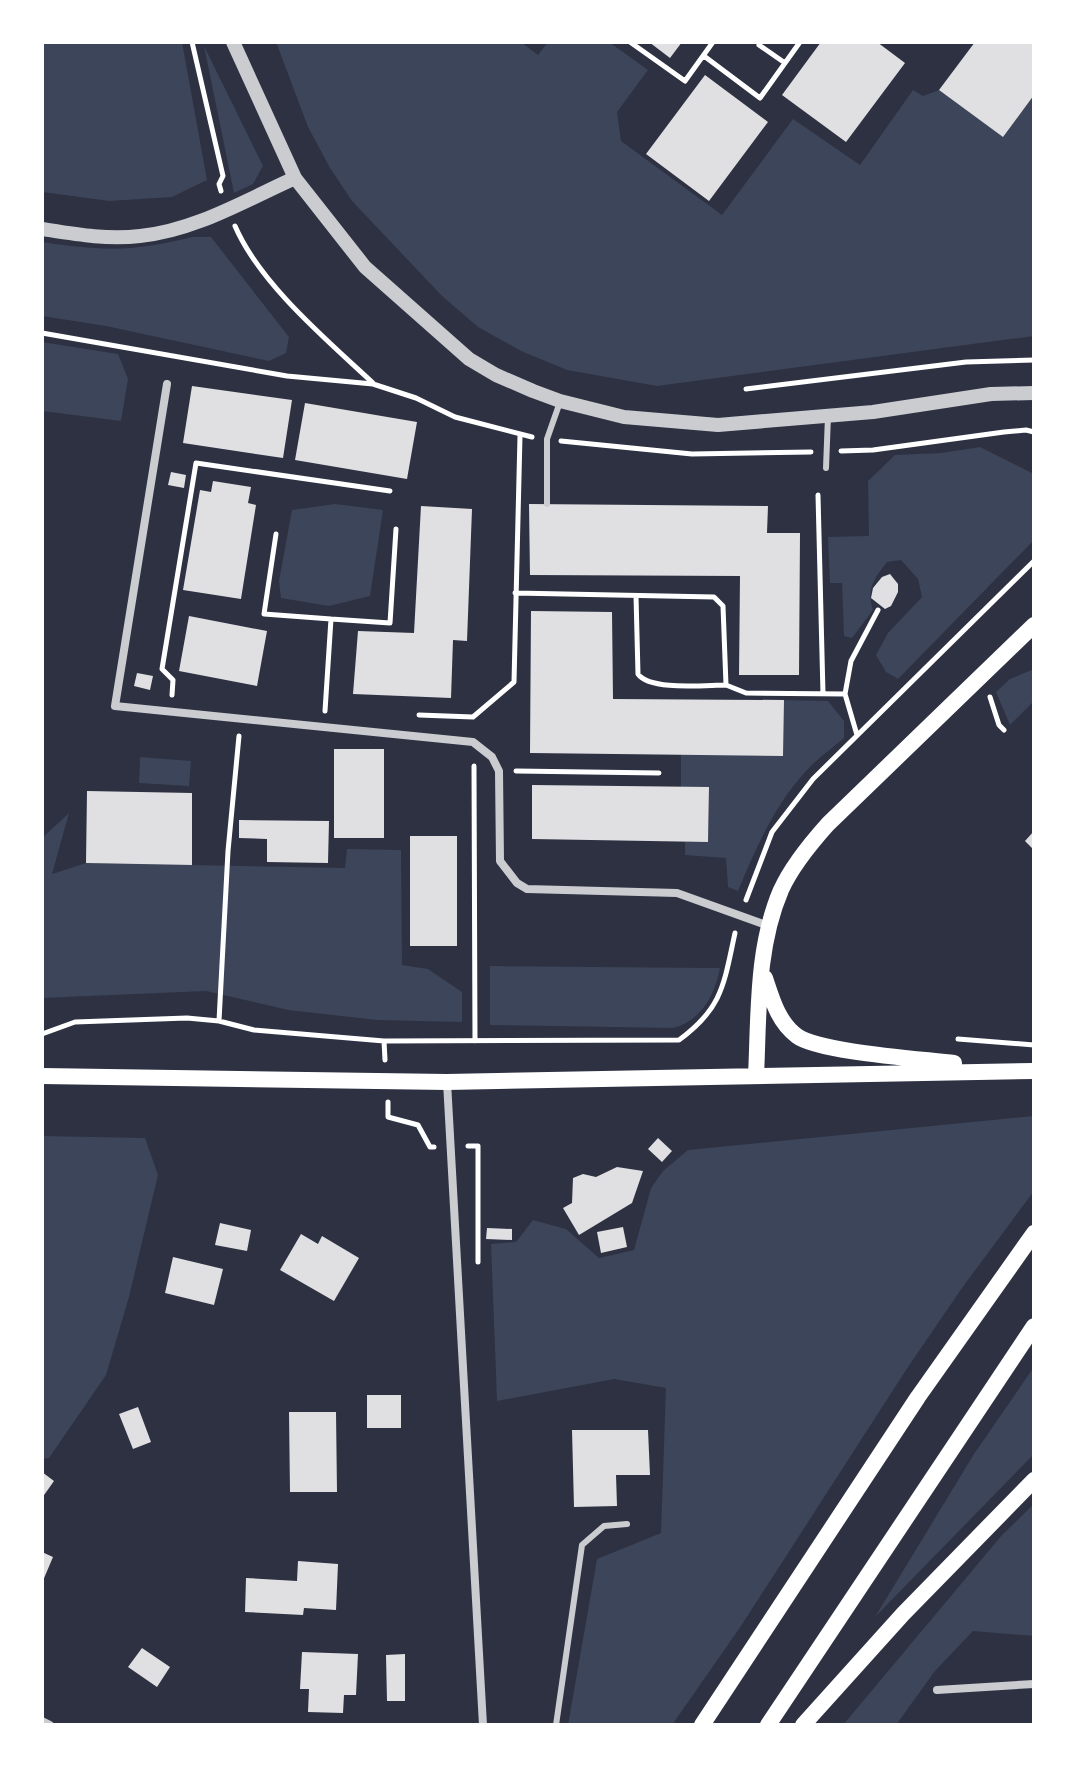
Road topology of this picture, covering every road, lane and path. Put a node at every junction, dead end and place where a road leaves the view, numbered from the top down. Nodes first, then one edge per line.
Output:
1 (192, 42) edge
2 (233, 42) edge
3 (630, 42) edge
4 (713, 42) edge
5 (800, 42) edge
6 (759, 45) dead end
7 (704, 56) junction
8 (785, 63) junction
9 (295, 178) junction
10 (227, 209) junction
11 (42, 229) edge
12 (42, 333) edge
13 (1034, 360) edge
14 (167, 384) dead end
15 (373, 384) junction
16 (746, 389) dead end
17 (1034, 393) edge
18 (560, 401) junction
19 (828, 416) junction
20 (1034, 432) edge
21 (520, 436) junction
22 (547, 439) junction
23 (827, 451) junction
24 (826, 468) dead end
25 (390, 491) dead end
26 (818, 495) dead end
27 (547, 504) dead end
28 (396, 529) dead end
29 (276, 534) dead end
30 (1034, 561) edge
31 (514, 593) junction
32 (636, 596) junction
33 (878, 610) dead end
34 (331, 619) junction
35 (1034, 625) edge
36 (726, 685) junction
37 (989, 693) dead end
38 (823, 694) junction
39 (845, 694) junction
40 (171, 701) dead end
41 (310, 711) dead end
42 (325, 712) junction
43 (339, 712) dead end
44 (413, 715) dead end
45 (473, 717) junction
46 (241, 719) junction
47 (1004, 730) dead end
48 (857, 735) junction
49 (473, 742) junction
50 (499, 771) junction
51 (659, 773) dead end
52 (746, 900) dead end
53 (770, 927) junction
54 (735, 933) dead end
55 (762, 967) junction
56 (219, 1021) junction
57 (42, 1034) edge
58 (475, 1041) junction
59 (1007, 1070) junction
60 (1034, 1071) edge
61 (42, 1076) edge
62 (756, 1076) junction
63 (447, 1082) junction
64 (388, 1117) dead end
65 (430, 1147) dead end
66 (1034, 1233) edge
67 (1034, 1326) edge
68 (1034, 1480) edge
69 (627, 1524) dead end
70 (1034, 1684) edge
71 (937, 1690) dead end
72 (42, 1721) edge
73 (50, 1725) edge
74 (483, 1725) edge
75 (556, 1725) edge
76 (702, 1725) edge
77 (768, 1725) edge
78 (803, 1725) edge

1 - 10 path
2 - 9 street
3 - 7 path
4 - 7 path
5 - 8 path
6 - 8 path
7 - 8 path
9 - 10 street
9 - 18 street
10 - 11 street
10 - 15 path
12 - 15 path
13 - 16 path
14 - 46 street
15 - 21 path
17 - 19 street
18 - 19 street
18 - 22 lane
19 - 23 lane
20 - 23 path
21 - 22 path
21 - 31 path
22 - 23 path
22 - 27 lane
23 - 24 lane
25 - 40 path
26 - 38 path
28 - 34 path
29 - 34 path
30 - 48 path
31 - 32 path
31 - 45 path
32 - 36 path
32 - 36 path
33 - 39 path
34 - 42 path
35 - 53 main road
36 - 38 path
37 - 47 path
38 - 39 path
39 - 48 path
41 - 42 path
42 - 43 path
44 - 45 path
45 - 49 path
46 - 49 street
46 - 56 path
48 - 52 path
49 - 50 street
49 - 58 path
50 - 51 path
50 - 53 street
53 - 55 main road
54 - 58 path
55 - 59 main road
55 - 62 main road
56 - 57 path
56 - 58 path
59 - 60 main road
59 - 62 main road
61 - 63 main road
62 - 63 main road
63 - 74 street
64 - 65 path
66 - 76 main road
67 - 77 main road
68 - 78 main road
69 - 75 lane
70 - 71 street
72 - 73 street

